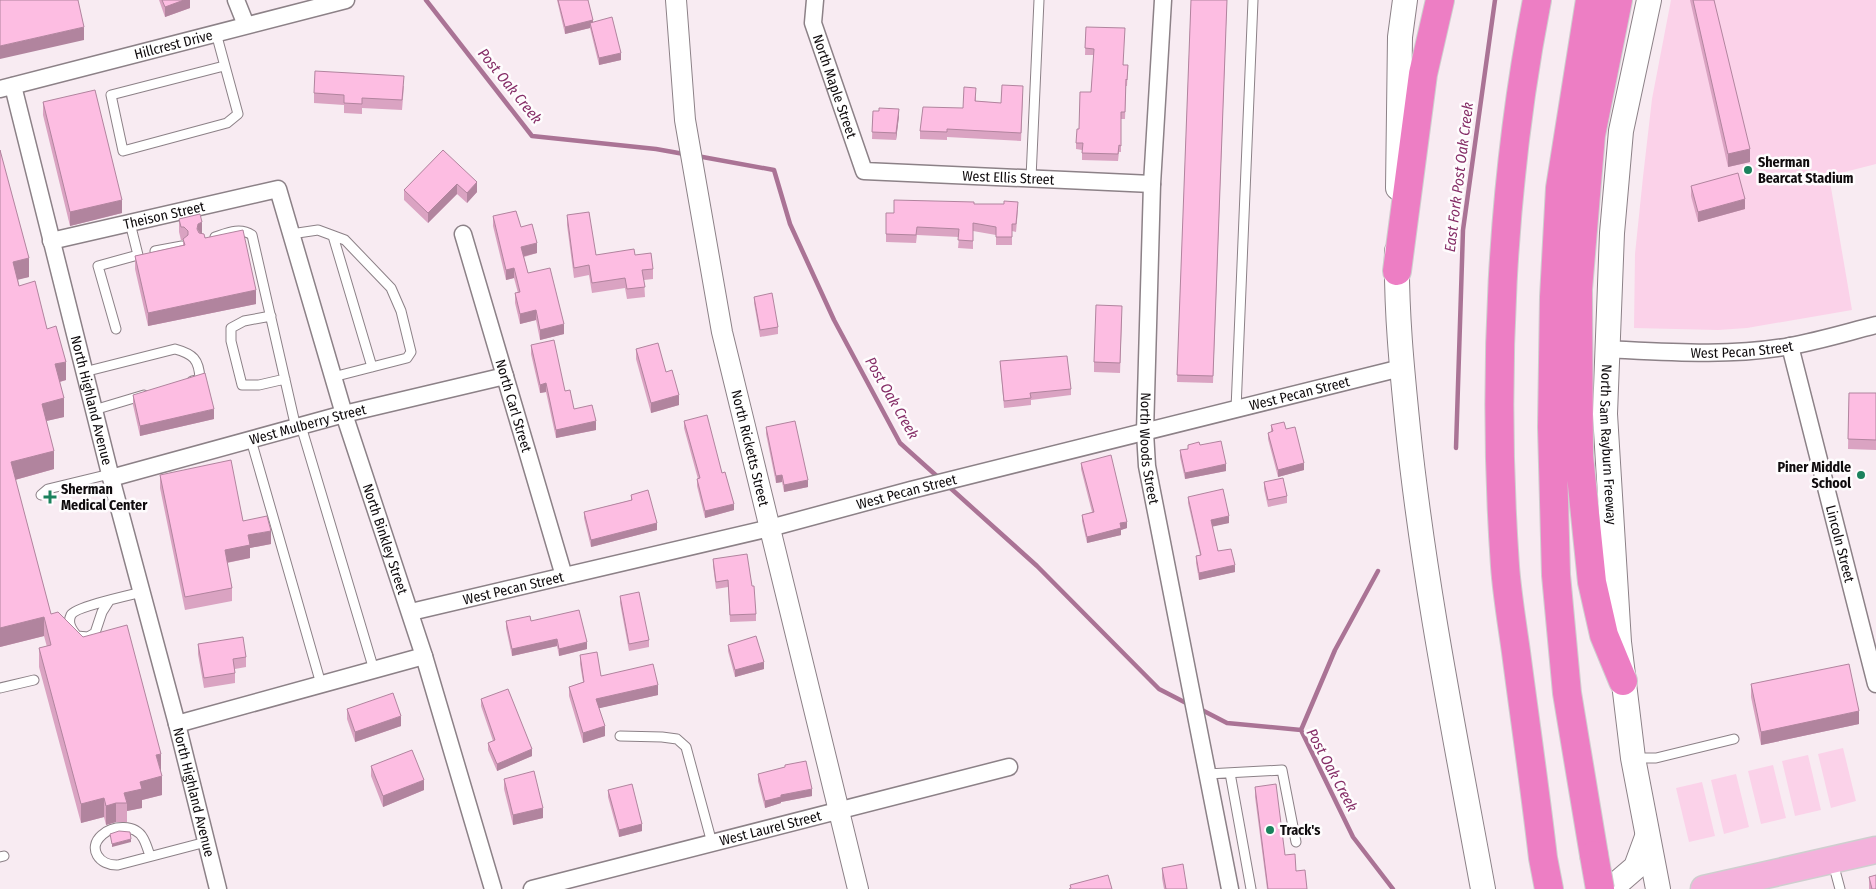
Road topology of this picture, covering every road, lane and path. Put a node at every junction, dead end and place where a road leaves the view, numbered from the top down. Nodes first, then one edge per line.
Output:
1 (236, 0) edge
2 (346, 0) edge
3 (676, 0) edge
4 (814, 0) edge
5 (1039, 0) edge
6 (1163, 0) edge
7 (1253, 0) edge
8 (1405, 0) edge
9 (1440, 0) edge
10 (1538, 0) edge
11 (1590, 0) edge
12 (1618, 0) edge
13 (1649, 0) edge
14 (246, 25) junction
15 (216, 33) junction
16 (224, 66) junction
17 (7, 87) edge
18 (864, 170) joint
19 (1030, 178) junction
20 (1152, 184) junction
21 (278, 189) joint
22 (130, 223) junction
23 (291, 234) junction
24 (463, 234) dead end
25 (333, 236) junction
26 (51, 241) junction
27 (203, 241) edge
28 (182, 246) edge
29 (138, 255) junction
30 (1396, 271) junction
31 (271, 316) junction
32 (1876, 325) edge
33 (116, 329) dead end
34 (1790, 346) junction
35 (1606, 349) junction
36 (372, 367) junction
37 (1401, 368) junction
38 (84, 372) junction
39 (504, 376) junction
40 (333, 377) junction
41 (285, 379) junction
42 (182, 384) edge
43 (156, 392) edge
44 (94, 410) junction
45 (1236, 410) junction
46 (344, 414) junction
47 (299, 427) junction
48 (1146, 432) junction
49 (251, 440) junction
50 (110, 476) junction
51 (41, 495) dead end
52 (770, 528) junction
53 (564, 576) junction
54 (142, 592) junction
55 (109, 601) junction
56 (411, 612) junction
57 (424, 656) junction
58 (374, 670) junction
59 (34, 680) dead end
60 (1623, 681) junction
61 (321, 684) junction
62 (1876, 684) edge
63 (0, 688) edge
64 (177, 724) junction
65 (620, 736) dead end
66 (1734, 739) dead end
67 (1633, 758) junction
68 (1009, 767) dead end
69 (1230, 773) junction
70 (1206, 774) junction
71 (838, 811) junction
72 (1647, 837) junction
73 (206, 842) junction
74 (1296, 842) dead end
75 (712, 843) junction
76 (1876, 850) edge
77 (150, 856) junction
78 (1832, 860) junction
79 (1485, 887) edge
80 (1714, 888) edge
81 (218, 889) edge
82 (493, 889) edge
83 (532, 889) edge
84 (858, 889) edge
85 (1230, 889) edge
86 (1251, 889) edge
87 (1550, 889) edge
88 (1600, 889) edge
89 (1658, 889) edge
90 (1840, 889) edge

1 - 14 street
2 - 14 street, Hillcrest Drive
3 - 52 street, North Ricketts Street
4 - 18 street, North Maple Street
5 - 19 lane
6 - 20 street, North Woods Street
7 - 45 lane
8 - 30 main road
9 - 30 highway
10 - 87 highway
11 - 88 highway, bridge
12 - 60 highway
13 - 35 main road, North Sam Rayburn Freeway
14 - 15 street, Hillcrest Drive
15 - 16 lane
15 - 17 street, Hillcrest Drive
16 - 16 lane
17 - 26 street, North Highland Avenue
18 - 19 street, West Ellis Street
19 - 20 street, West Ellis Street
20 - 48 street, North Woods Street
21 - 22 street, Theison Street
21 - 23 street, North Binkley Street
22 - 26 street, Theison Street
22 - 29 lane
23 - 25 lane
23 - 40 street, North Binkley Street
24 - 39 street, North Carl Street
25 - 36 lane
25 - 36 lane
26 - 38 street, North Highland Avenue
27 - 31 lane
28 - 29 lane
29 - 33 lane
30 - 37 main road
31 - 41 lane
31 - 41 lane
32 - 34 street, West Pecan Street
34 - 35 street, West Pecan Street
34 - 62 street, Lincoln Street
35 - 60 main road, North Sam Rayburn Freeway
36 - 40 lane
37 - 45 street, West Pecan Street
37 - 79 main road
38 - 42 lane
38 - 44 street, North Highland Avenue
39 - 46 street, West Mulberry Street
39 - 53 street, North Carl Street
40 - 46 street, North Binkley Street
41 - 47 lane
43 - 44 lane
44 - 50 street, North Highland Avenue
45 - 48 street, West Pecan Street
46 - 47 street, West Mulberry Street
46 - 56 street, North Binkley Street
47 - 49 street, West Mulberry Street
47 - 58 lane
48 - 52 street, West Pecan Street
48 - 70 street, North Woods Street
49 - 50 street, West Mulberry Street
49 - 61 lane
50 - 51 lane
50 - 54 street, North Highland Avenue
52 - 53 street, West Pecan Street
52 - 71 street, North Ricketts Street
53 - 56 street, West Pecan Street
54 - 55 lane
54 - 64 street, North Highland Avenue
55 - 55 lane
56 - 57 street, North Binkley Street
57 - 58 street
57 - 82 street, North Binkley Street
58 - 61 street
59 - 63 lane
60 - 67 main road, North Sam Rayburn Freeway
61 - 64 street
64 - 73 street, North Highland Avenue
65 - 75 lane
66 - 67 lane
67 - 72 main road, North Sam Rayburn Freeway
68 - 71 street, West Laurel Street
69 - 70 lane
69 - 74 lane
69 - 86 lane
70 - 85 street, North Woods Street
71 - 75 street, West Laurel Street
71 - 84 street, North Ricketts Street
72 - 88 main road
72 - 89 main road, North Sam Rayburn Freeway
73 - 77 lane
73 - 81 street, North Highland Avenue
75 - 83 street, West Laurel Street
76 - 78 main road
77 - 77 lane
78 - 80 main road
78 - 90 lane

